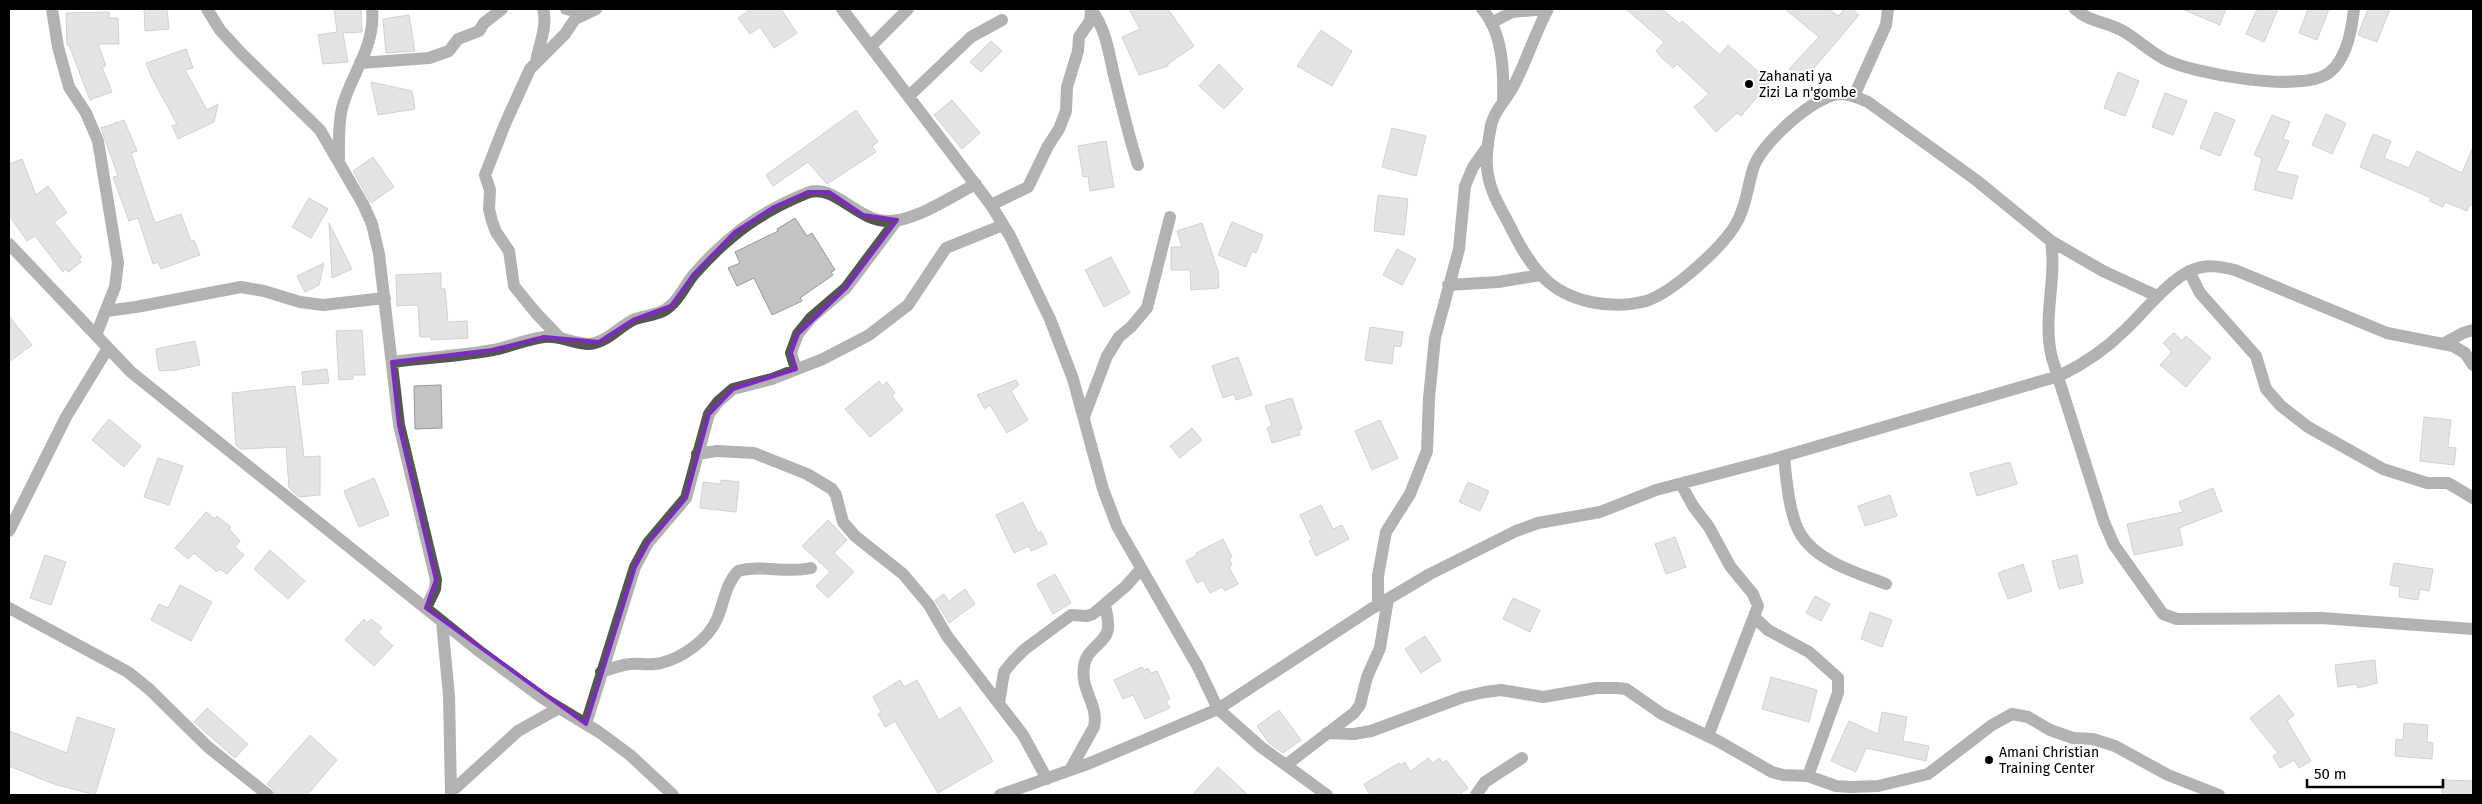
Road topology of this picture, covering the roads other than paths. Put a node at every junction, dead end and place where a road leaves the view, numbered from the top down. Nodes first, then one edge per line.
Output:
1 (52, 9) edge
2 (207, 9) edge
3 (372, 9) edge
4 (502, 9) edge
5 (543, 9) edge
6 (566, 9) edge
7 (596, 9) edge
8 (842, 9) edge
9 (908, 9) edge
10 (1092, 9) edge
11 (1482, 9) edge
12 (1547, 9) edge
13 (1888, 9) edge
14 (2075, 9) edge
15 (2354, 9) edge
16 (583, 13) junction
17 (1002, 20) dead end
18 (1491, 23) junction
19 (871, 46) junction
20 (536, 62) junction
21 (360, 63) junction
22 (909, 96) junction
23 (1854, 96) junction
24 (1503, 102) junction
25 (1489, 144) junction
26 (339, 161) junction
27 (1138, 165) dead end
28 (976, 184) junction
29 (991, 205) junction
30 (1170, 218) dead end
31 (897, 220) junction
32 (1004, 224) junction
33 (2051, 241) junction
34 (9, 244) edge
35 (2189, 271) junction
36 (1541, 274) junction
37 (1448, 285) junction
38 (2157, 296) junction
39 (385, 298) junction
40 (106, 310) junction
41 (2473, 330) edge
42 (96, 335) junction
43 (558, 336) junction
44 (2443, 344) junction
45 (108, 348) junction
46 (392, 362) junction
47 (2473, 365) edge
48 (796, 369) junction
49 (2059, 376) junction
50 (1084, 417) junction
51 (697, 454) junction
52 (1784, 456) junction
53 (1681, 484) junction
54 (2473, 498) edge
55 (9, 531) edge
56 (811, 568) dead end
57 (1140, 569) junction
58 (1886, 584) dead end
59 (1383, 602) junction
60 (1105, 604) junction
61 (9, 608) edge
62 (426, 608) junction
63 (1755, 618) junction
64 (442, 622) junction
65 (2473, 629) edge
66 (601, 672) junction
67 (999, 702) junction
68 (559, 708) junction
69 (1218, 709) junction
70 (586, 724) junction
71 (1327, 733) junction
72 (1708, 736) junction
73 (1522, 758) dead end
74 (1286, 765) junction
75 (1070, 770) junction
76 (1808, 776) junction
77 (1047, 779) junction
78 (451, 793) edge
79 (268, 795) edge
80 (673, 795) edge
81 (1000, 795) edge
82 (1327, 795) edge
83 (1476, 795) edge
84 (2218, 795) edge

1 - 40 street
2 - 26 street
3 - 21 street
4 - 21 street
5 - 20 street
6 - 16 street
7 - 16 street
8 - 19 street
9 - 19 street
10 - 27 street
10 - 29 street
11 - 18 street
12 - 18 street
12 - 24 street
13 - 23 street
14 - 15 street
16 - 20 street
17 - 22 street
18 - 24 street
19 - 22 street
20 - 43 street
21 - 26 street
22 - 28 street
23 - 33 street
23 - 36 street
24 - 25 street
25 - 36 street
25 - 37 street
26 - 39 street
28 - 29 street
28 - 31 street
29 - 32 street
30 - 50 street
31 - 43 street
31 - 48 street
32 - 48 street
32 - 50 street
33 - 38 street
33 - 49 street
34 - 42 street
35 - 38 street
35 - 44 street
35 - 54 street
36 - 37 street
37 - 59 street
38 - 49 street
39 - 40 street
39 - 46 street
40 - 42 street
41 - 44 street
42 - 45 street
43 - 46 street
44 - 47 street
45 - 55 street
45 - 62 street
46 - 62 street
48 - 51 street
49 - 52 street
49 - 65 street
50 - 57 street
51 - 66 street
51 - 67 street
52 - 53 street
52 - 58 street
53 - 59 street
53 - 63 street
56 - 66 street
57 - 60 street
57 - 69 street
59 - 69 street
59 - 71 street
60 - 67 street
60 - 75 street
61 - 79 street
62 - 64 street
63 - 72 street
63 - 76 street
64 - 68 street
64 - 78 street
66 - 70 street
67 - 77 street
68 - 70 street
68 - 78 street
69 - 74 street
69 - 75 street
70 - 80 street
71 - 72 street
71 - 74 street
72 - 76 street
73 - 83 street
74 - 82 street
75 - 77 street
76 - 84 street
77 - 81 street

